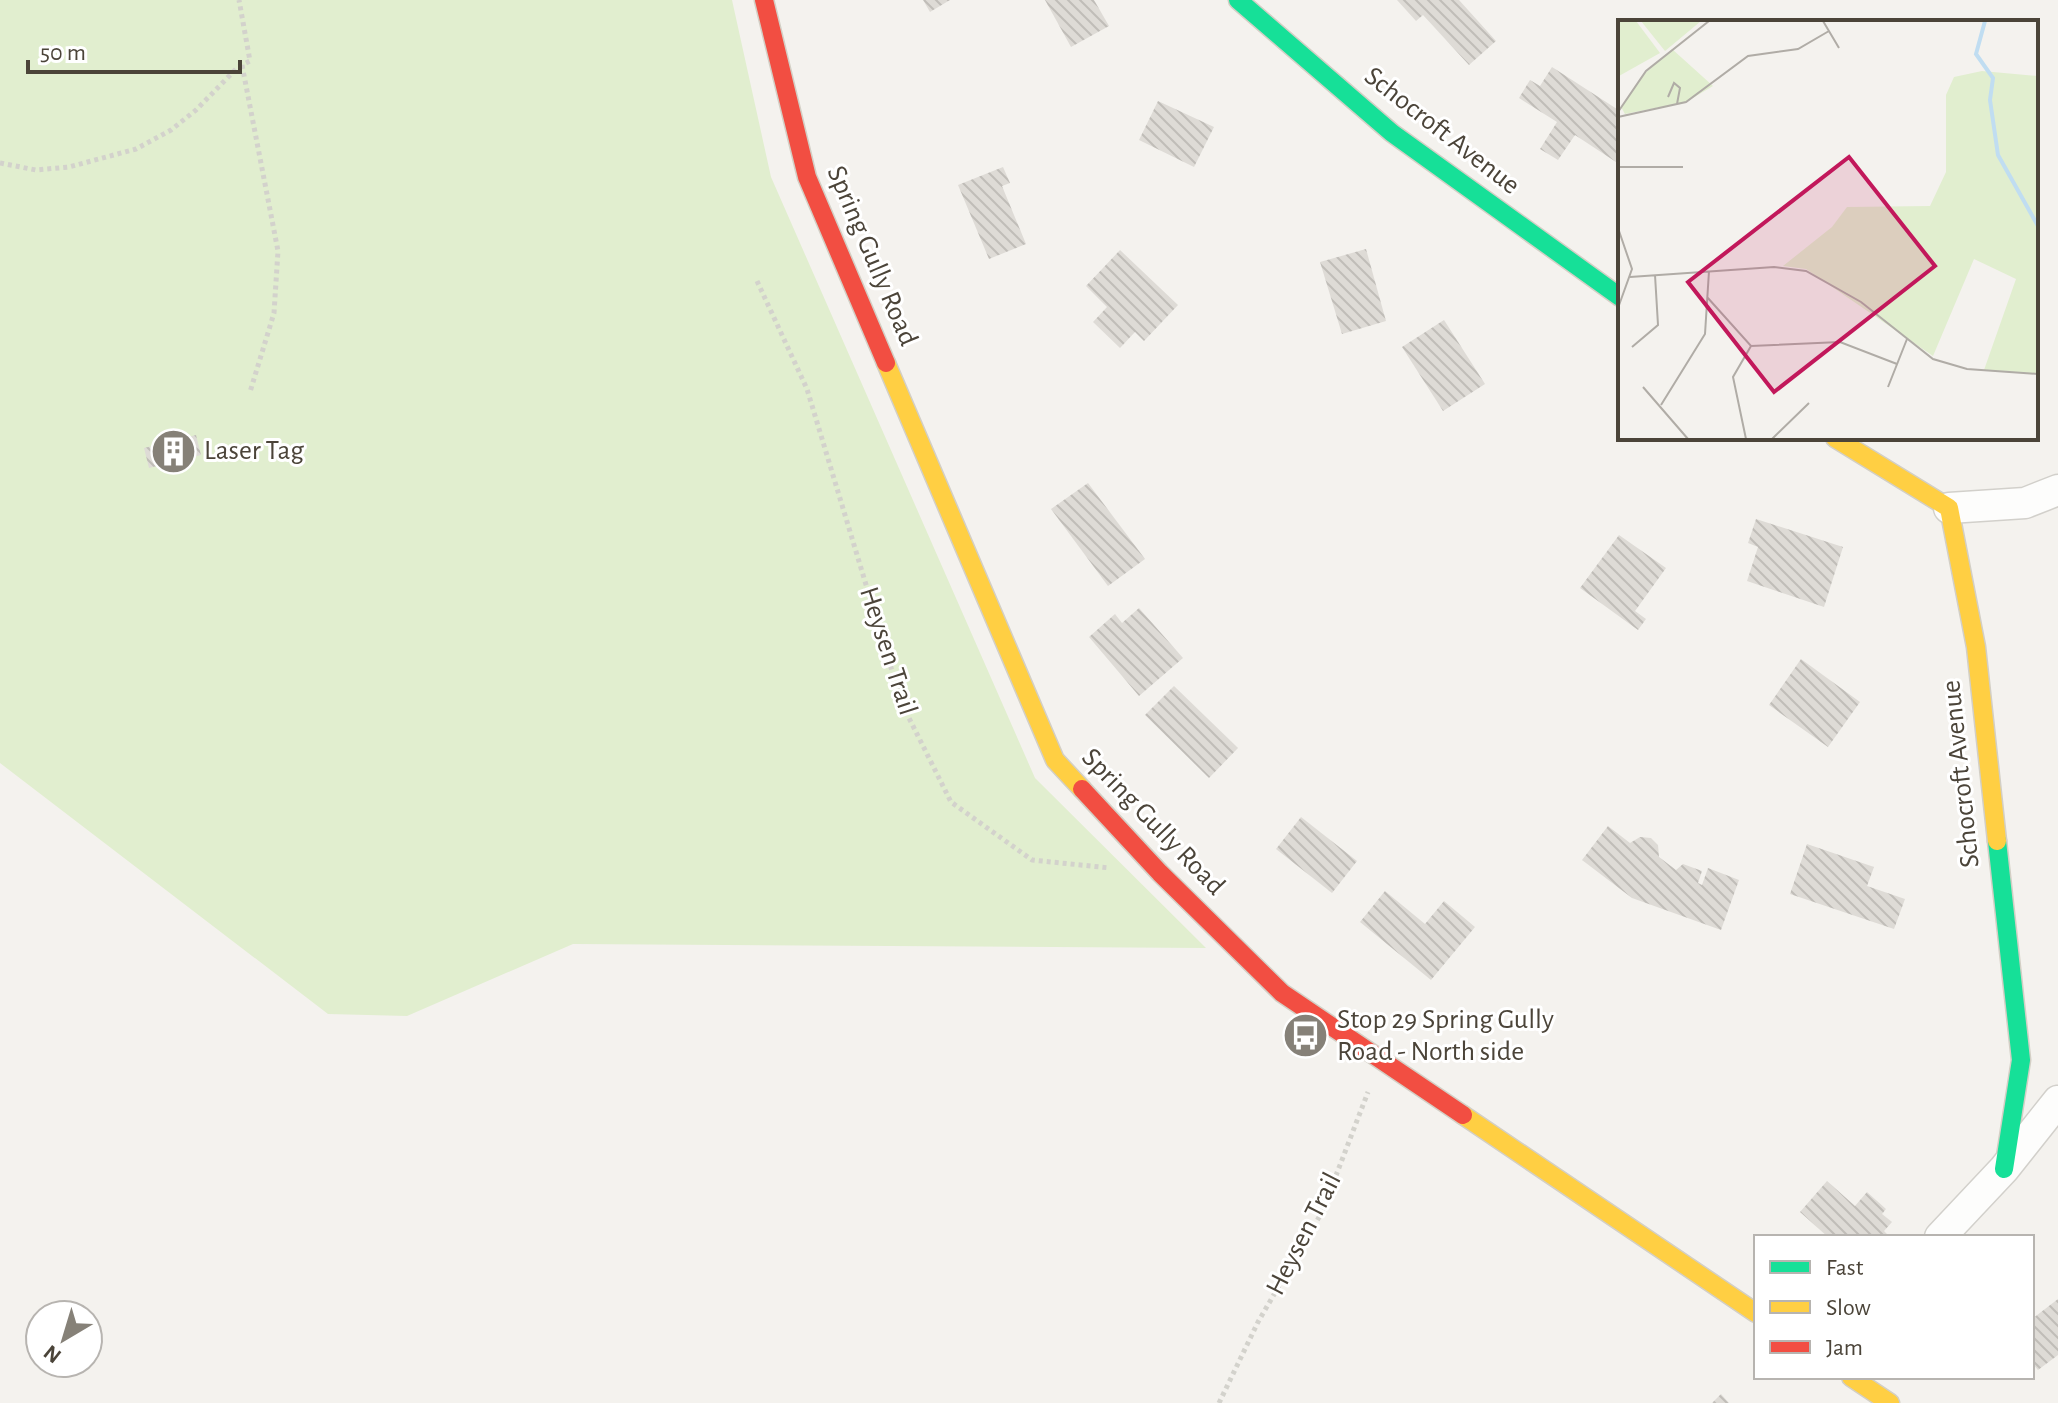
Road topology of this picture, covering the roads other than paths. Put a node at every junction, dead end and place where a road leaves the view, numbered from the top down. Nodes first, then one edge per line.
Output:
1 (764, 0) edge
2 (1238, 0) edge
3 (1618, 296) edge
4 (1838, 440) edge
5 (2058, 490) edge
6 (1949, 508) junction
7 (2058, 1101) edge
8 (2004, 1169) junction
9 (1942, 1235) edge
10 (1754, 1312) edge
11 (1854, 1379) edge
12 (1890, 1403) edge

1 - 10 main road, Spring Gully Road
2 - 3 main road, Schocroft Avenue
4 - 6 main road
5 - 6 street
6 - 8 main road, Schocroft Avenue
7 - 8 street
8 - 9 street
11 - 12 main road

